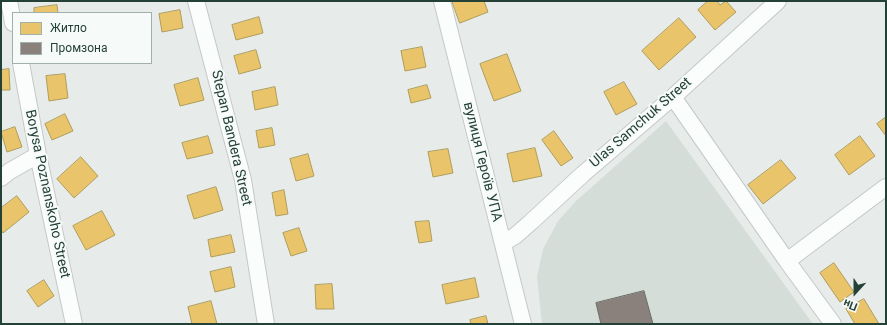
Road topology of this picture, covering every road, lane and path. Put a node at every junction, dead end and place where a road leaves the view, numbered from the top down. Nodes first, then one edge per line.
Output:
1 (9, 1) edge
2 (196, 1) edge
3 (442, 1) edge
4 (778, 1) edge
5 (12, 18) edge
6 (20, 64) edge
7 (673, 97) junction
8 (38, 155) junction
9 (1, 178) edge
10 (886, 187) edge
11 (503, 243) junction
12 (787, 261) junction
13 (74, 324) edge
14 (266, 324) edge
15 (523, 324) edge
16 (833, 324) edge

1 - 5 street
2 - 14 street, Stepan Bandera Street
3 - 11 street, вулиця Героїв УПА
4 - 7 street, Ulas Samchuk Street
6 - 8 street, Borysa Poznanskoho Street
7 - 11 street, Ulas Samchuk Street
7 - 12 street
8 - 9 street
8 - 13 street, Borysa Poznanskoho Street
10 - 12 street
11 - 15 street, вулиця Героїв УПА
12 - 16 street

